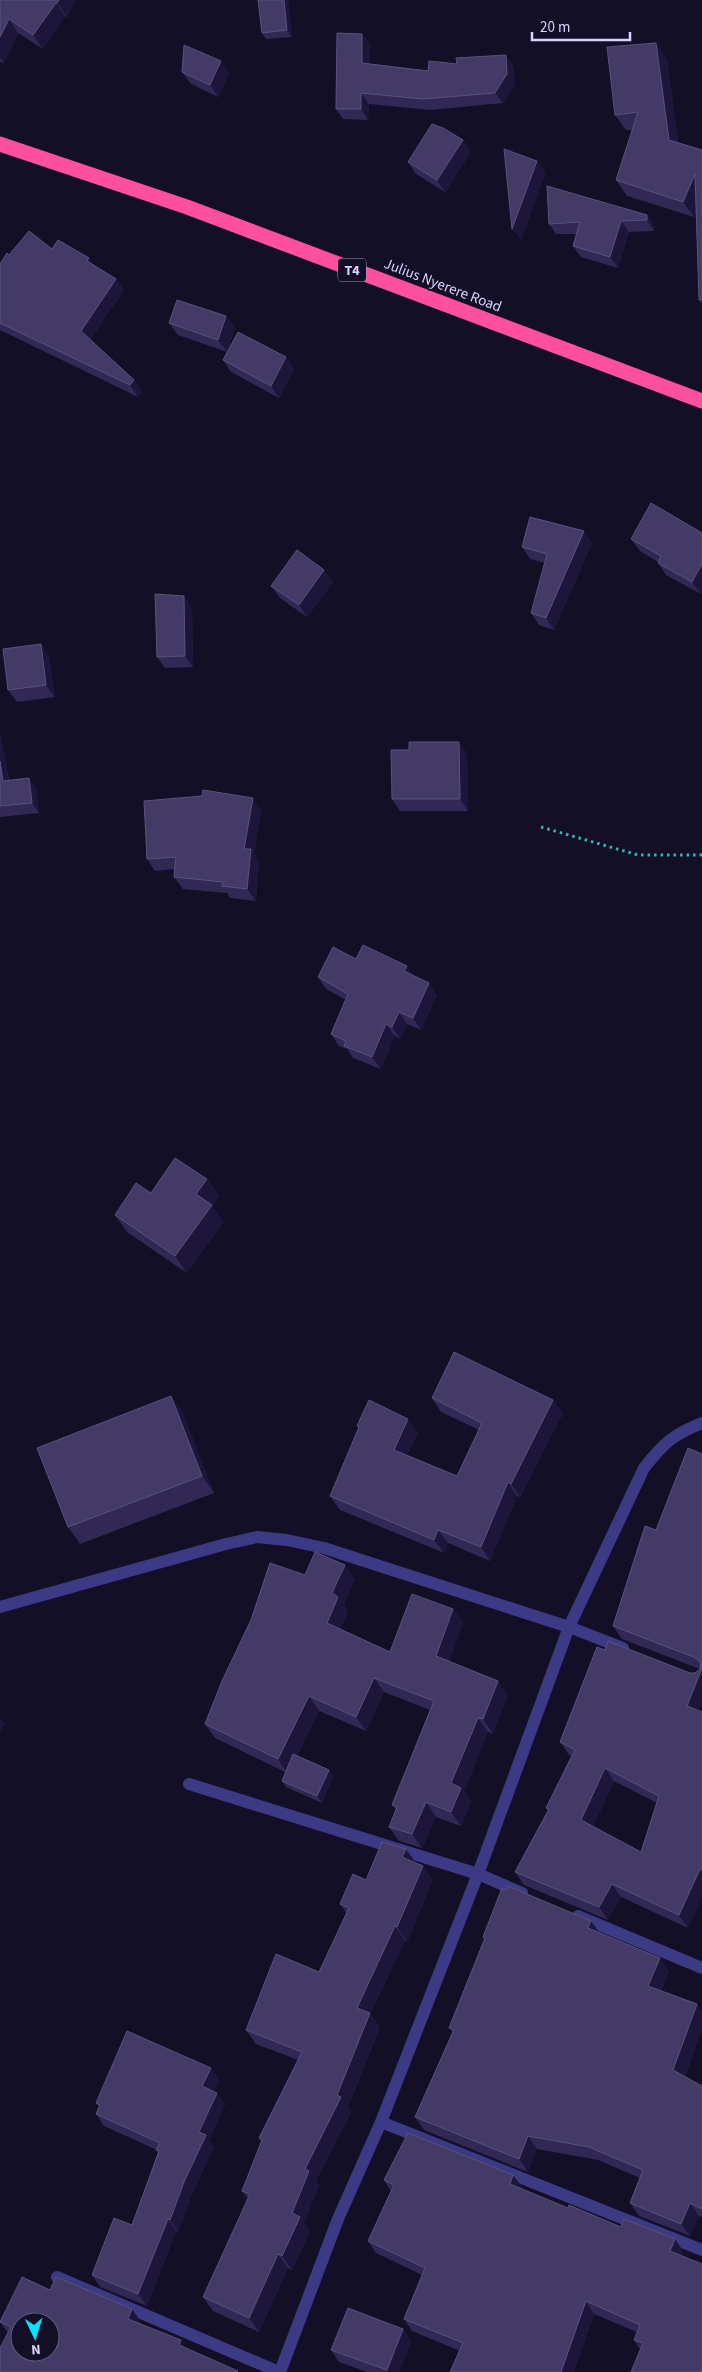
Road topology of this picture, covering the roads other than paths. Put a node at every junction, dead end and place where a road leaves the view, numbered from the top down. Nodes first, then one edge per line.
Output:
1 (0, 144) edge
2 (702, 401) edge
3 (702, 1422) edge
4 (0, 1607) edge
5 (569, 1627) junction
6 (631, 1651) edge
7 (189, 1784) dead end
8 (478, 1874) junction
9 (532, 1897) edge
10 (568, 1912) edge
11 (702, 1968) edge
12 (382, 2122) junction
13 (702, 2250) edge
14 (57, 2277) edge
15 (279, 2372) edge

1 - 2 highway, Julius Nyerere Road / T4
3 - 5 street
4 - 5 street
5 - 6 street
5 - 8 street
7 - 8 street
8 - 9 street
8 - 12 street
10 - 11 street
12 - 13 street
12 - 15 street
14 - 15 street

